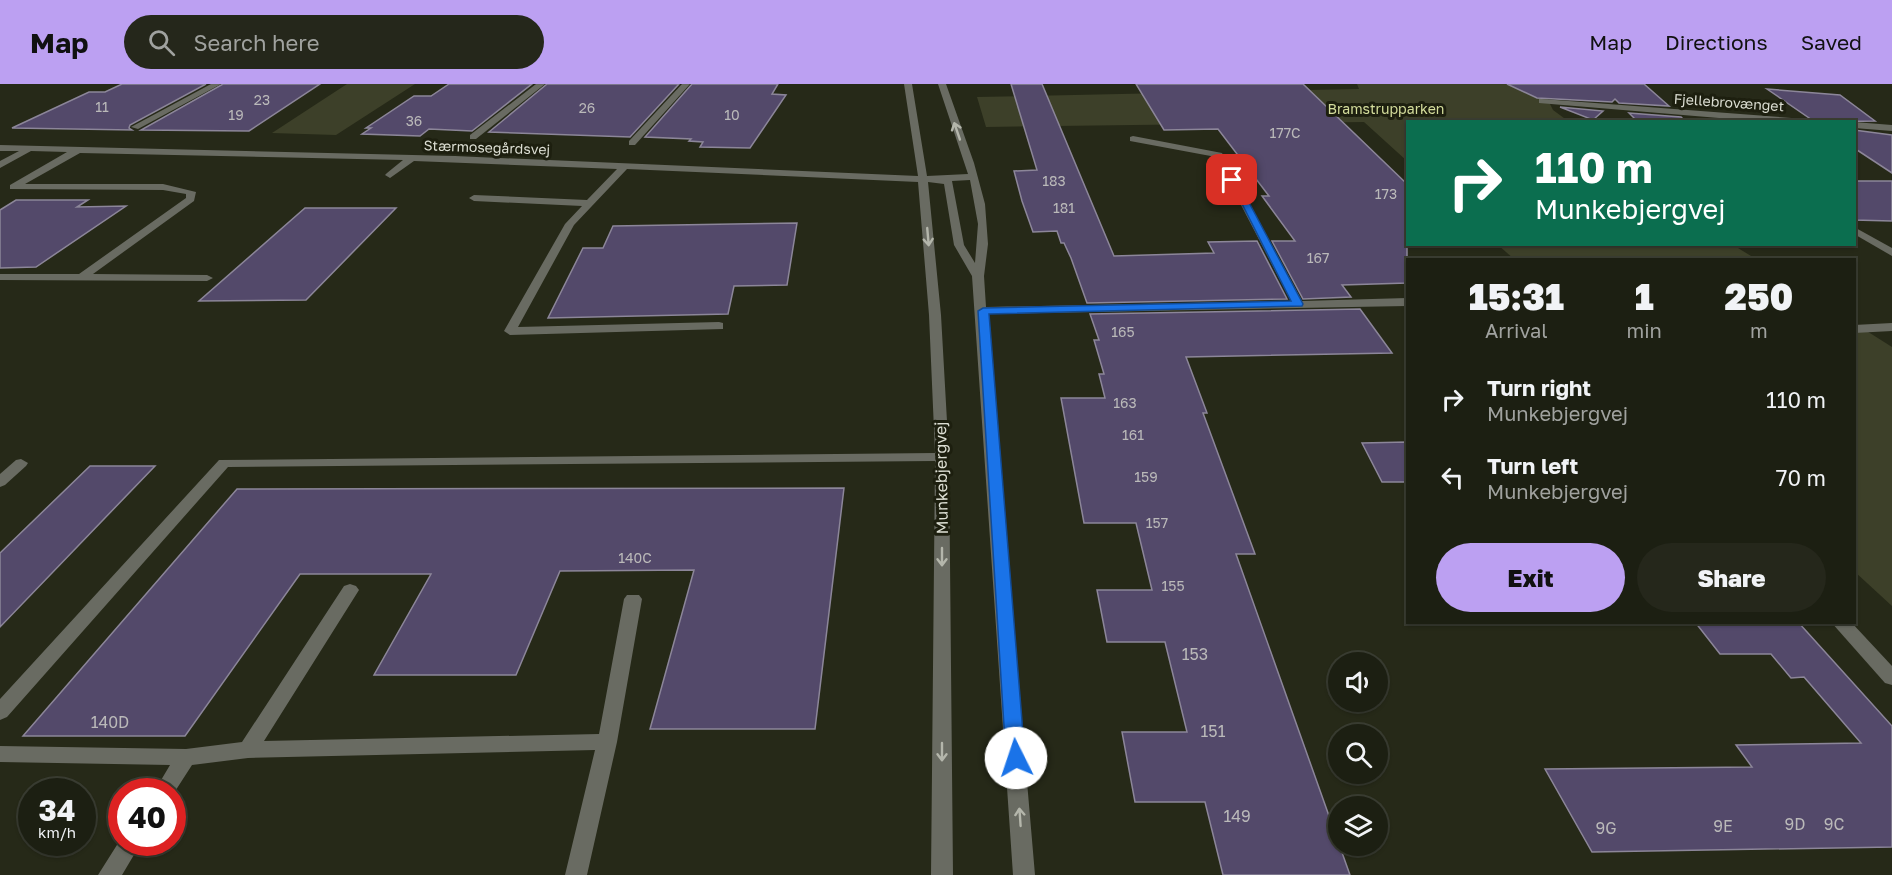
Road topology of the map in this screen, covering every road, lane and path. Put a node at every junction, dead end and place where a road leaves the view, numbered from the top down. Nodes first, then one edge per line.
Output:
1 (217, 84) edge
2 (542, 84) edge
3 (686, 84) edge
4 (908, 84) edge
5 (942, 84) edge
6 (1542, 101) dead end
7 (1690, 113) junction
8 (1699, 120) edge
9 (1779, 120) edge
10 (1856, 125) edge
11 (135, 127) dead end
12 (1892, 128) edge
13 (473, 137) dead end
14 (1132, 139) dead end
15 (632, 143) dead end
16 (0, 148) edge
17 (29, 149) junction
18 (78, 150) junction
19 (412, 158) junction
20 (0, 165) edge
21 (625, 166) junction
22 (390, 175) dead end
23 (973, 177) junction
24 (923, 178) junction
25 (474, 198) dead end
26 (589, 203) junction
27 (1856, 232) edge
28 (1892, 254) edge
29 (978, 276) junction
30 (0, 277) edge
31 (82, 277) junction
32 (207, 278) dead end
33 (1406, 302) edge
34 (1298, 304) junction
35 (983, 311) junction
36 (719, 326) dead end
37 (1892, 327) edge
38 (1856, 329) edge
39 (942, 458) junction
40 (21, 463) dead end
41 (0, 482) edge
42 (350, 590) dead end
43 (633, 599) dead end
44 (1841, 624) edge
45 (1892, 678) edge
46 (0, 712) edge
47 (607, 742) junction
48 (248, 750) junction
49 (0, 754) edge
50 (186, 757) junction
51 (173, 778) edge
52 (121, 856) edge
53 (109, 875) edge
54 (576, 875) edge
55 (942, 875) edge
56 (1024, 875) edge

1 - 11 street
2 - 13 street
3 - 15 street
4 - 24 street, Munkebjergvej
23 -> 5 street
6 - 7 street, Fjellebrovænget
7 - 8 street
7 - 9 street, Fjellebrovænget
10 - 12 street
14 - 34 street
16 - 17 street, Stærmosegårdsvej
17 - 18 street, Stærmosegårdsvej
17 - 20 street
18 - 19 street, Stærmosegårdsvej
18 - 31 street
19 - 21 street, Stærmosegårdsvej
19 - 22 street
21 - 24 street, Stærmosegårdsvej
21 - 26 street
23 - 24 street, Stærmosegårdsvej
23 - 29 street
24 - 29 street
24 -> 39 street, Munkebjergvej
25 - 26 street
26 - 36 street
27 - 28 street
29 - 35 street
30 - 31 street
31 - 32 street
33 - 34 street
34 - 35 street
56 -> 35 street
37 - 38 street
39 - 46 street
39 -> 55 street, Munkebjergvej
40 - 41 street
42 - 48 street
43 - 47 street
44 - 45 street
47 - 48 street
47 - 54 street
48 - 50 street
49 - 50 street
50 - 51 street
52 - 53 street

